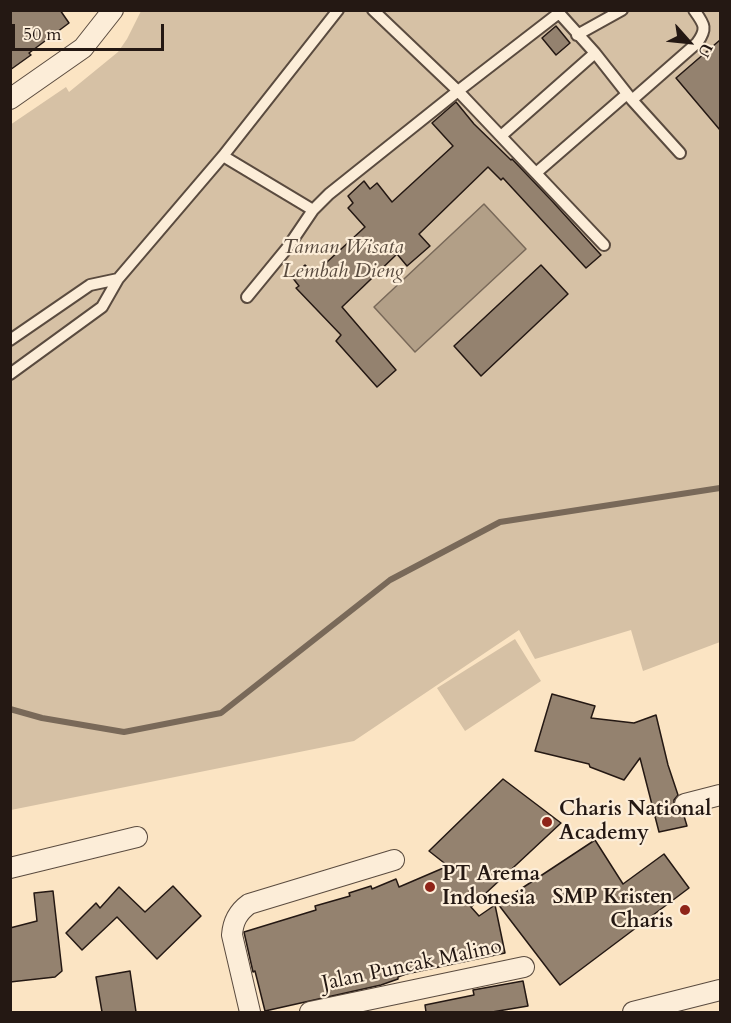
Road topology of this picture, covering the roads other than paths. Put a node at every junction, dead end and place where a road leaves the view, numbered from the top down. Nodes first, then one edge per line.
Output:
1 (113, 10) edge
2 (338, 10) edge
3 (373, 10) edge
4 (622, 10) edge
5 (694, 10) edge
6 (558, 12) edge
7 (577, 35) junction
8 (595, 53) junction
9 (458, 91) junction
10 (630, 97) junction
11 (10, 99) edge
12 (501, 136) junction
13 (680, 153) dead end
14 (223, 156) junction
15 (536, 173) junction
16 (313, 210) junction
17 (604, 245) dead end
18 (118, 279) junction
19 (247, 297) dead end
20 (10, 340) edge
21 (10, 374) edge
22 (720, 795) edge
23 (685, 804) dead end
24 (138, 837) dead end
25 (394, 860) dead end
26 (10, 868) edge
27 (524, 967) dead end
28 (720, 990) edge
29 (250, 1012) edge
30 (310, 1012) edge
31 (633, 1012) edge

1 - 11 street
2 - 14 lane
3 - 9 lane
4 - 7 lane
5 - 10 lane
6 - 7 lane
6 - 9 lane
7 - 8 lane
8 - 10 lane
8 - 12 lane
9 - 12 lane
9 - 16 lane
10 - 13 lane
10 - 15 lane
12 - 15 lane
14 - 16 lane
14 - 18 lane
15 - 17 lane
16 - 19 lane
18 - 20 lane
18 - 21 lane
22 - 23 street
24 - 26 street
25 - 29 street
27 - 30 street, Jalan Puncak Malino
28 - 31 street

